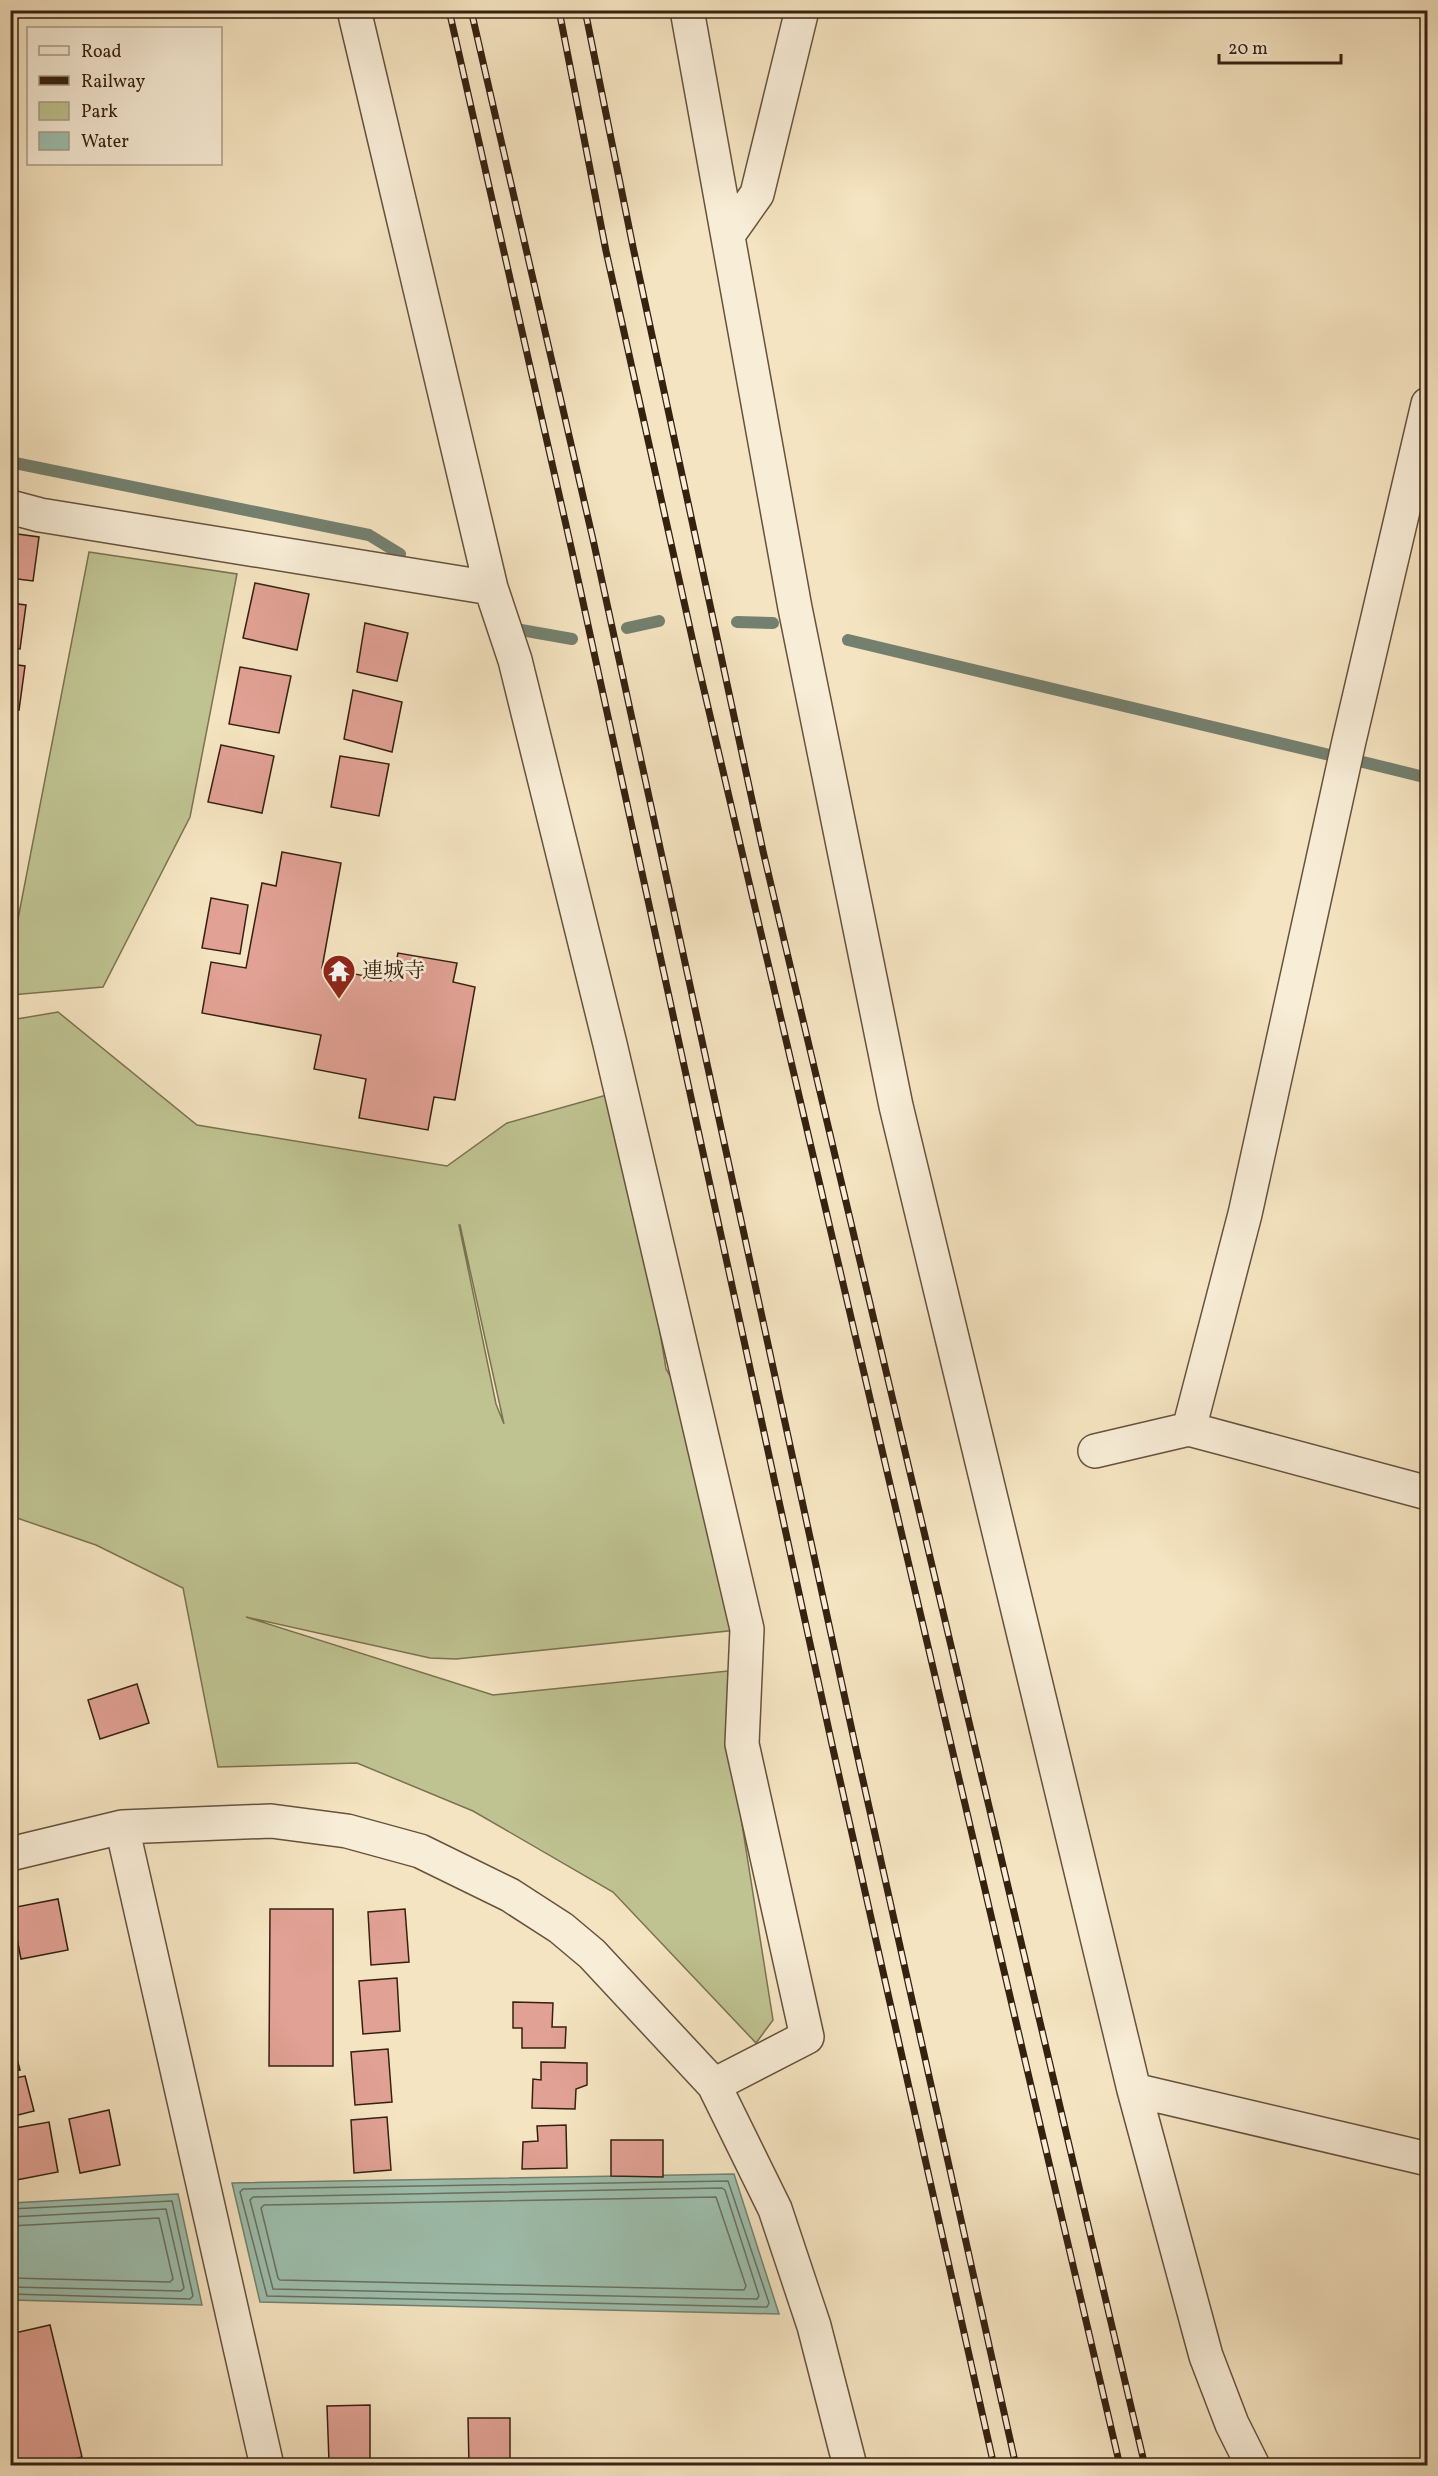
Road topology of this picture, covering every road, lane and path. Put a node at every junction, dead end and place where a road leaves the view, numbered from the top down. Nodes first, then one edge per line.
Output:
1 (354, 10) edge
2 (687, 10) edge
3 (802, 10) edge
4 (728, 235) junction
5 (1428, 404) edge
6 (10, 507) edge
7 (491, 588) junction
8 (1189, 1429) junction
9 (1095, 1451) dead end
10 (1428, 1493) edge
11 (122, 1827) junction
12 (10, 1854) edge
13 (714, 2085) junction
14 (1134, 2090) junction
15 (1428, 2159) edge
16 (267, 2466) edge
17 (850, 2466) edge
18 (1253, 2466) edge

1 - 7 street
2 - 4 street
3 - 4 street
4 - 14 street
5 - 8 street
6 - 7 street
7 - 13 street
8 - 9 street
8 - 10 street
11 - 12 street
11 - 13 street
11 - 16 street
13 - 17 street
14 - 15 street
14 - 18 street

